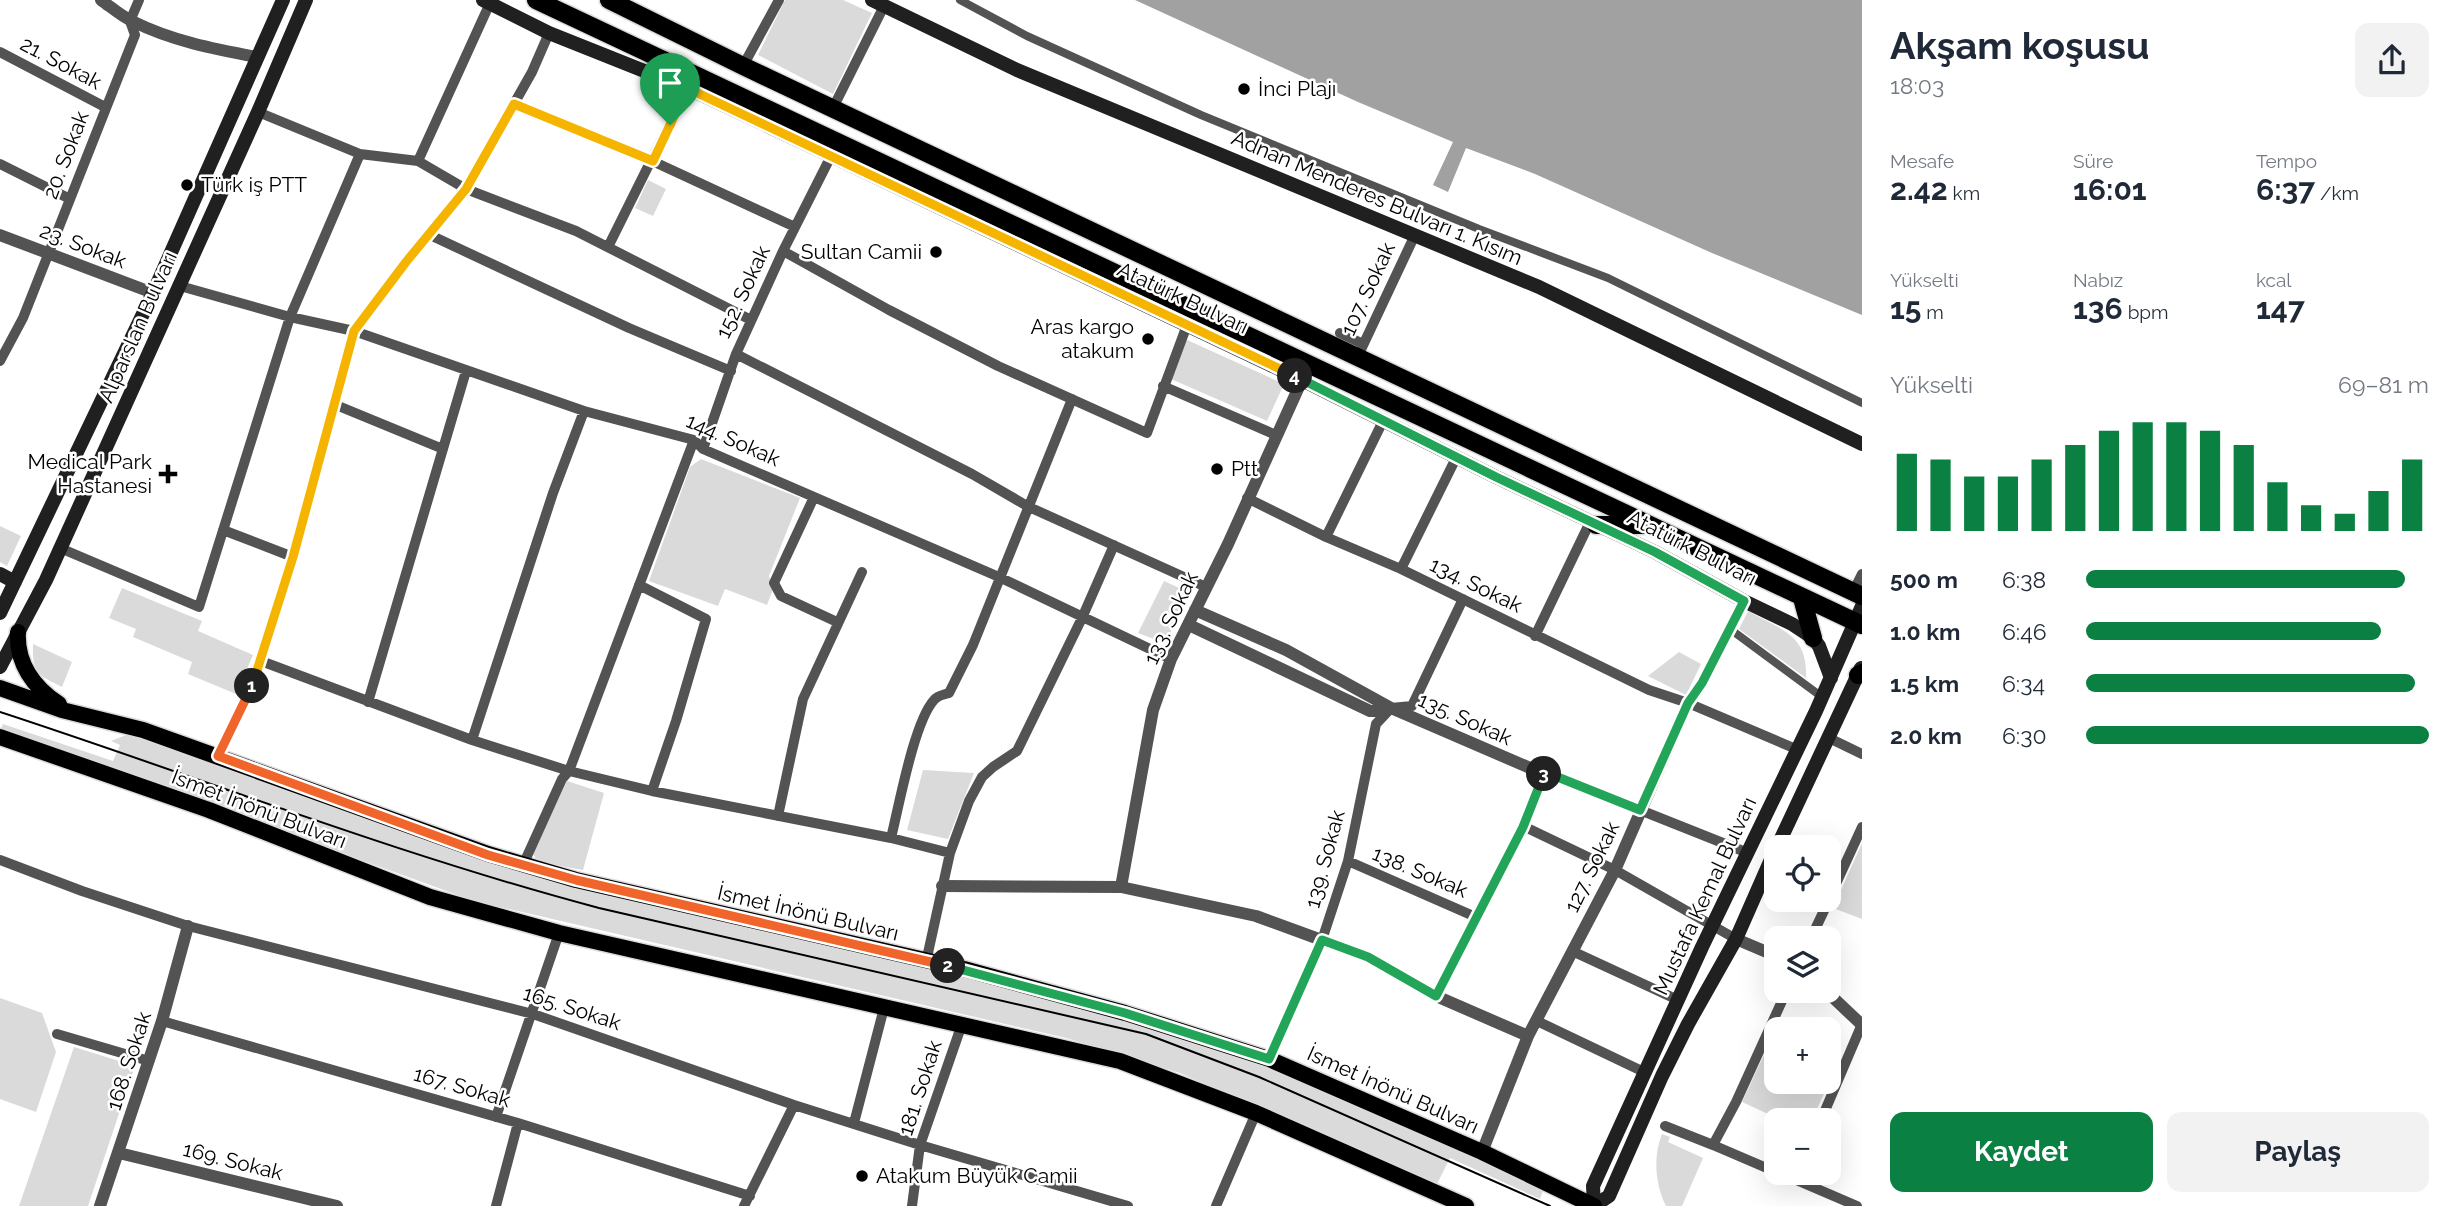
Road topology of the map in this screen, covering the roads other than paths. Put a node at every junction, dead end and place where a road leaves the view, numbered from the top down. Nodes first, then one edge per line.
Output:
1 (101, 0) edge
2 (139, 0) edge
3 (283, 0) edge
4 (306, 0) edge
5 (536, 0) edge
6 (609, 0) edge
7 (779, 0) edge
8 (960, 0) edge
9 (486, 2) edge
10 (878, 3) edge
11 (130, 21) junction
12 (550, 33) junction
13 (0, 52) edge
14 (257, 57) junction
15 (743, 66) junction
16 (687, 88) junction
17 (837, 100) dead end
18 (514, 104) junction
19 (105, 107) junction
20 (258, 112) junction
21 (360, 154) junction
22 (831, 156) junction
23 (418, 161) junction
24 (653, 161) junction
25 (0, 164) edge
26 (466, 189) junction
27 (70, 199) junction
28 (795, 228) junction
29 (0, 235) edge
30 (430, 235) junction
31 (1414, 237) junction
32 (608, 247) junction
33 (783, 251) junction
34 (49, 254) junction
35 (180, 286) junction
36 (153, 293) junction
37 (290, 317) junction
38 (751, 320) junction
39 (1186, 325) junction
40 (354, 331) junction
41 (1340, 333) dead end
42 (1360, 351) junction
43 (736, 354) junction
44 (0, 361) edge
45 (466, 371) junction
46 (731, 371) junction
47 (1302, 380) junction
48 (1163, 386) junction
49 (1072, 399) junction
50 (1862, 403) edge
51 (335, 405) junction
52 (584, 411) junction
53 (1383, 421) junction
54 (1276, 435) junction
55 (694, 440) junction
56 (1862, 444) edge
57 (443, 449) junction
58 (703, 449) junction
59 (1457, 456) junction
60 (814, 497) junction
61 (1247, 498) junction
62 (1029, 507) junction
63 (1593, 524) junction
64 (1650, 525) junction
65 (223, 530) junction
66 (1326, 537) junction
67 (1114, 545) junction
68 (60, 548) junction
69 (293, 557) junction
70 (1401, 569) junction
71 (862, 572) dead end
72 (0, 574) edge
73 (1862, 574) edge
74 (999, 578) junction
75 (16, 582) junction
76 (639, 585) junction
77 (1206, 587) junction
78 (1802, 598) junction
79 (1463, 599) junction
80 (1744, 601) junction
81 (1195, 610) junction
82 (1857, 610) edge
83 (0, 613) edge
84 (1082, 618) junction
85 (837, 622) junction
86 (1189, 625) junction
87 (1730, 629) junction
88 (18, 632) junction
89 (1535, 636) junction
90 (1813, 638) junction
91 (1171, 659) junction
92 (261, 661) junction
93 (0, 667) edge
94 (1860, 675) edge
95 (1831, 678) junction
96 (0, 688) edge
97 (1822, 697) junction
98 (368, 702) junction
99 (1688, 703) junction
100 (1391, 708) junction
101 (73, 712) junction
102 (0, 737) edge
103 (1829, 738) junction
104 (472, 740) junction
105 (1796, 749) junction
106 (1862, 754) edge
107 (218, 756) junction
108 (569, 771) junction
109 (1544, 774) junction
110 (652, 791) junction
111 (1640, 810) junction
112 (778, 816) junction
113 (1523, 827) junction
114 (1862, 827) edge
115 (1783, 835) edge
116 (891, 838) junction
117 (950, 853) junction
118 (1748, 853) junction
119 (0, 860) edge
120 (1348, 861) junction
121 (523, 865) junction
122 (1615, 870) junction
123 (1841, 873) edge
124 (1764, 877) edge
125 (942, 886) junction
126 (1121, 887) junction
127 (1478, 918) junction
128 (188, 926) junction
129 (1713, 926) junction
130 (559, 933) junction
131 (1736, 939) junction
132 (1322, 940) junction
133 (1572, 951) junction
134 (1764, 951) edge
135 (926, 962) junction
136 (1436, 996) junction
137 (1678, 1000) junction
138 (1781, 1003) edge
139 (1839, 1003) edge
140 (884, 1008) junction
141 (533, 1014) junction
142 (162, 1021) junction
143 (1537, 1021) junction
144 (962, 1024) junction
145 (1862, 1024) edge
146 (57, 1034) dead end
147 (1528, 1036) junction
148 (1269, 1059) junction
149 (149, 1061) junction
150 (1644, 1072) junction
151 (794, 1105) junction
152 (1826, 1108) edge
153 (1256, 1113) junction
154 (496, 1117) junction
155 (518, 1123) junction
156 (854, 1123) junction
157 (1665, 1126) dead end
158 (920, 1145) junction
159 (1713, 1145) junction
160 (1482, 1152) junction
161 (119, 1153) junction
162 (1764, 1167) edge
163 (1815, 1185) edge
164 (747, 1201) edge
165 (1460, 1205) edge
166 (100, 1206) edge
167 (337, 1206) edge
168 (496, 1206) edge
169 (912, 1206) edge
170 (1128, 1206) edge
171 (1216, 1206) edge
172 (1594, 1206) edge
173 (1857, 1206) edge

1 - 11 street
2 - 11 street, 20. Sokak
3 - 14 main road, Alparslan Bulvarı
4 - 20 main road, Alparslan Bulvarı
5 - 64 highway, Atatürk Bulvarı
6 - 15 highway, Atatürk Bulvarı
7 - 15 street
8 - 50 street
9 - 12 main road, Atatürk Bulvarı
9 - 23 street
10 - 17 street
10 - 31 main road, Adnan Menderes Bulvarı 1. Kısım
11 - 14 street
11 - 19 street, 20. Sokak
12 - 16 main road, Atatürk Bulvarı
12 - 18 street
13 - 19 street, 21. Sokak
14 - 36 main road, Alparslan Bulvarı
15 - 42 highway, Atatürk Bulvarı
16 - 22 main road, Atatürk Bulvarı
16 - 24 street
18 - 24 street
18 - 26 street
19 - 27 street, 20. Sokak
20 - 21 street
20 - 35 main road, Alparslan Bulvarı
21 - 23 street
21 - 37 street
22 - 28 street, 152. Sokak
22 - 39 main road, Atatürk Bulvarı
23 - 26 street
24 - 28 street
24 - 32 street
25 - 27 street
26 - 30 street
26 - 32 street
27 - 34 street, 20. Sokak
28 - 33 street, 152. Sokak
29 - 34 street, 23. Sokak
30 - 40 street
30 - 46 street
31 - 42 street, 107. Sokak
31 - 56 main road, Adnan Menderes Bulvarı 1. Kısım
32 - 38 street
33 - 38 street, 152. Sokak
33 - 49 street
34 - 36 street, 23. Sokak
34 - 44 street, 20. Sokak
35 - 36 main road
35 - 37 street, 144. Sokak
35 - 68 main road, Alparslan Bulvarı
36 - 75 main road, Alparslan Bulvarı
37 - 40 street, 144. Sokak
37 - 65 street
38 - 43 street, 152. Sokak
39 - 47 main road, Atatürk Bulvarı
39 - 48 street
40 - 45 street, 144. Sokak
40 - 51 street
41 - 42 street
42 - 82 highway, Atatürk Bulvarı
43 - 46 street, 152. Sokak
43 - 62 street
45 - 52 street, 144. Sokak
45 - 57 street
46 - 58 street, 152. Sokak
47 - 53 main road, Atatürk Bulvarı
47 - 54 street, 133. Sokak
48 - 49 street
48 - 54 street
49 - 62 street
51 - 57 street
51 - 69 street
52 - 55 street, 144. Sokak
52 - 104 street
53 - 59 main road, Atatürk Bulvarı
53 - 66 street
54 - 61 street, 133. Sokak
55 - 58 street, 144. Sokak
55 - 76 street
57 - 98 street
58 - 60 street, 144. Sokak
59 - 63 main road, Atatürk Bulvarı
59 - 70 street
60 - 74 street, 144. Sokak
60 - 85 street
61 - 66 street, 134. Sokak
61 - 77 street, 133. Sokak
62 - 67 street
62 - 74 street
63 - 64 highway
63 - 80 main road, Atatürk Bulvarı
63 - 89 street
64 - 78 highway, Atatürk Bulvarı
65 - 68 street
65 - 69 street
66 - 70 street, 134. Sokak
67 - 77 street
67 - 84 street
68 - 88 main road, Alparslan Bulvarı
69 - 92 street
70 - 79 street, 134. Sokak
71 - 85 street
72 - 75 main road
73 - 82 street
74 - 84 street, 144. Sokak
74 - 116 street
75 - 83 main road, Alparslan Bulvarı
76 - 108 street
76 - 110 street
77 - 81 street, 133. Sokak
78 - 82 highway, Atatürk Bulvarı
78 - 90 highway
79 - 89 street, 134. Sokak
79 - 100 street
80 - 87 street, 127. Sokak
80 - 90 main road, Atatürk Bulvarı
81 - 86 street, 133. Sokak
81 - 100 street, 135. Sokak
82 - 95 main road, Mustafa Kemal Bulvarı
84 - 91 street, 144. Sokak
84 - 117 street
85 - 112 street
86 - 91 street, 133. Sokak
86 - 100 street, 135. Sokak
87 - 97 street
87 - 99 street, 127. Sokak
88 - 93 main road, Alparslan Bulvarı
88 - 101 main road
89 - 99 street, 134. Sokak
90 - 95 main road
91 - 126 street, 133. Sokak
92 - 98 street
92 - 107 street
94 - 103 main road, Mustafa Kemal Bulvarı
95 - 97 main road, Mustafa Kemal Bulvarı
96 - 101 main road, İsmet İnönü Bulvarı
97 - 105 main road, Mustafa Kemal Bulvarı
98 - 104 street
99 - 105 street, 134. Sokak
99 - 111 street, 127. Sokak
100 - 109 street, 135. Sokak
100 - 120 street, 139. Sokak
101 - 107 main road, İsmet İnönü Bulvarı
102 - 130 main road, İsmet İnönü Bulvarı
103 - 106 street
103 - 115 main road, Mustafa Kemal Bulvarı
104 - 108 street
105 - 118 main road, Mustafa Kemal Bulvarı
107 - 121 main road, İsmet İnönü Bulvarı
108 - 110 street
108 - 121 street
109 - 111 street, 135. Sokak
109 - 113 street
110 - 112 street
111 - 118 street
111 - 122 street, 127. Sokak
112 - 116 street
113 - 122 street
113 - 127 street
114 - 123 street
116 - 117 street
117 - 125 street
118 - 129 main road, Mustafa Kemal Bulvarı
119 - 128 street, 165. Sokak
120 - 127 street, 138. Sokak
120 - 132 street, 139. Sokak
121 - 135 main road, İsmet İnönü Bulvarı
122 - 129 street
122 - 133 street, 127. Sokak
124 - 131 main road, Mustafa Kemal Bulvarı
125 - 126 street
125 - 135 street
126 - 132 street
127 - 136 street
128 - 141 street, 165. Sokak
128 - 142 street, 168. Sokak
129 - 131 street
129 - 137 main road, Mustafa Kemal Bulvarı
130 - 140 main road, İsmet İnönü Bulvarı
130 - 141 street
131 - 134 street
131 - 172 main road, Mustafa Kemal Bulvarı
132 - 136 street
132 - 148 street, 139. Sokak
133 - 137 street
133 - 143 street, 127. Sokak
135 - 148 main road, İsmet İnönü Bulvarı
136 - 147 street
137 - 150 main road, Mustafa Kemal Bulvarı
138 - 159 street
139 - 145 street
140 - 144 main road, İsmet İnönü Bulvarı
140 - 156 street
141 - 151 street, 165. Sokak
141 - 154 street
142 - 149 street, 168. Sokak
142 - 154 street, 167. Sokak
143 - 147 street, 127. Sokak
143 - 150 street
144 - 153 main road, İsmet İnönü Bulvarı
144 - 158 street, 181. Sokak
145 - 152 street
146 - 149 street
147 - 160 street, 127. Sokak
148 - 160 main road, İsmet İnönü Bulvarı
149 - 161 street, 168. Sokak
150 - 172 main road, Mustafa Kemal Bulvarı
151 - 156 street, 165. Sokak
151 - 164 street
153 - 165 main road, İsmet İnönü Bulvarı
153 - 171 street
154 - 155 street, 167. Sokak
155 - 164 street, 167. Sokak
155 - 168 street
156 - 158 street, 165. Sokak
157 - 159 street
158 - 169 street, 181. Sokak
158 - 170 street, 165. Sokak
159 - 162 street
160 - 172 main road, İsmet İnönü Bulvarı
161 - 166 street, 168. Sokak
161 - 167 street, 169. Sokak
163 - 173 street

